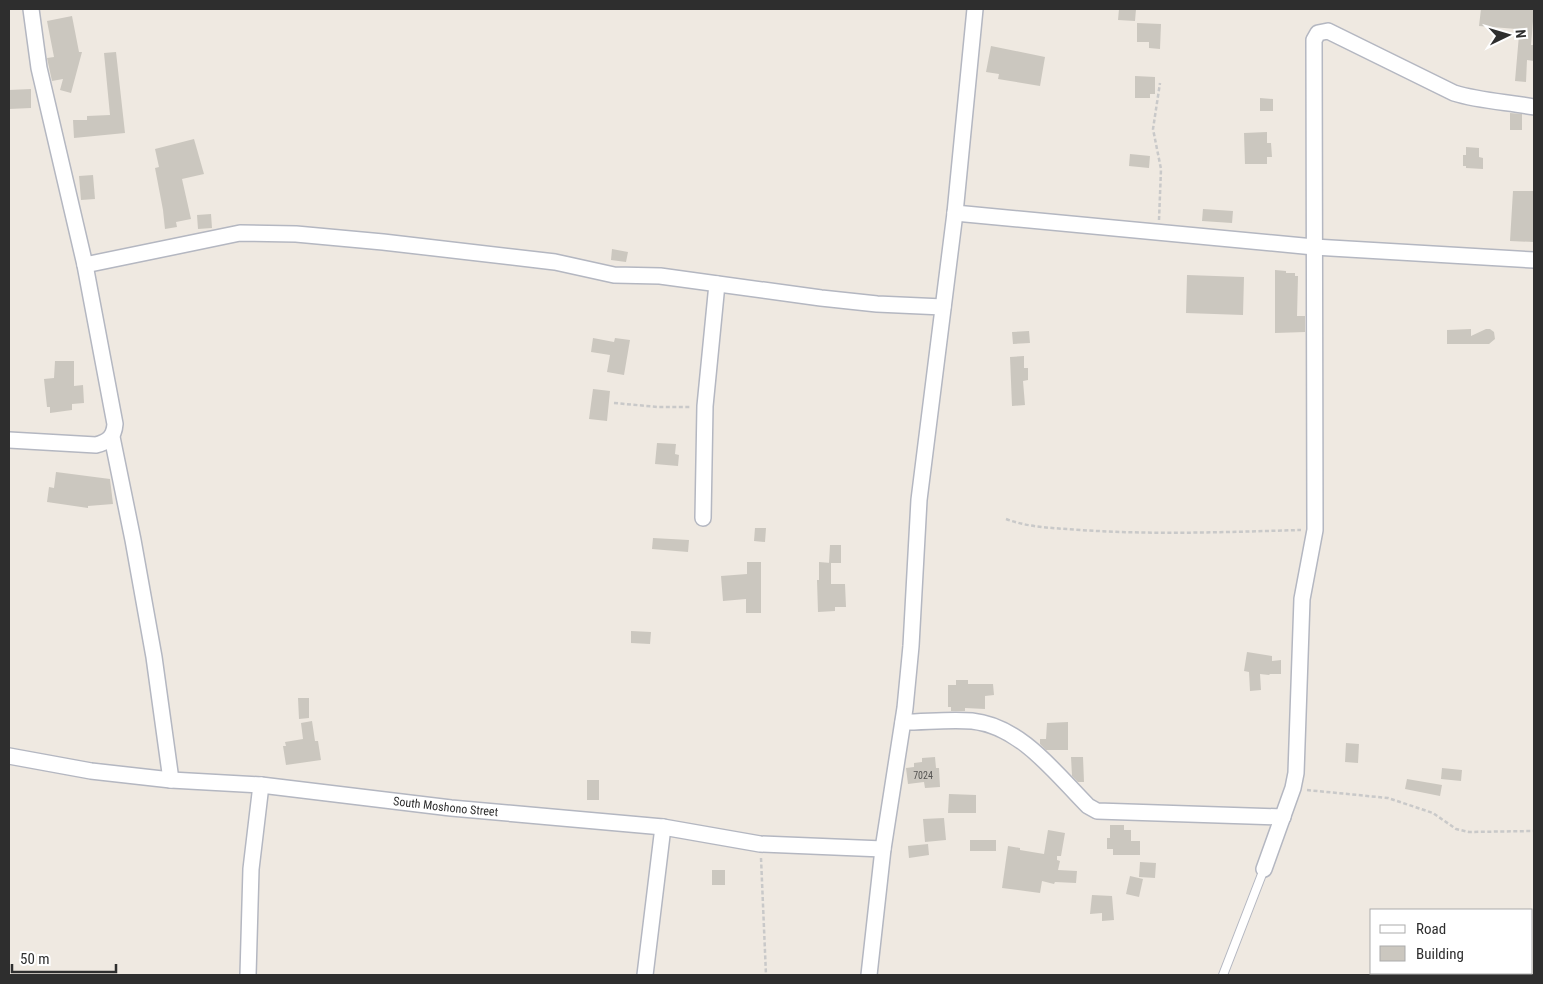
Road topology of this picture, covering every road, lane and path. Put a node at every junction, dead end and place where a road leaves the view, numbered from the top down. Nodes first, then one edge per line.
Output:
1 (31, 9) edge
2 (976, 9) edge
3 (1160, 82) dead end
4 (1534, 107) edge
5 (955, 213) junction
6 (1158, 231) junction
7 (1314, 247) junction
8 (1534, 260) edge
9 (85, 265) junction
10 (717, 284) junction
11 (943, 307) junction
12 (614, 403) dead end
13 (705, 406) junction
14 (112, 437) junction
15 (9, 440) edge
16 (702, 518) dead end
17 (1006, 519) dead end
18 (1315, 530) junction
19 (903, 722) junction
20 (9, 756) edge
21 (171, 780) junction
22 (261, 785) junction
23 (1293, 788) junction
24 (1282, 818) junction
25 (663, 826) junction
26 (1534, 831) edge
27 (760, 844) junction
28 (884, 849) junction
29 (1264, 869) joint
30 (248, 975) edge
31 (645, 975) edge
32 (766, 975) edge
33 (869, 975) edge
34 (1223, 975) edge

1 - 9 street
2 - 5 street
3 - 6 path
4 - 7 street
5 - 6 street
5 - 11 street
6 - 7 street
7 - 8 street
7 - 18 street
9 - 10 street
9 - 14 street
10 - 11 street
10 - 13 street
11 - 19 street
12 - 13 path
13 - 16 street
14 - 15 street
14 - 21 street
17 - 18 path
18 - 23 street
19 - 24 street
19 - 28 street
20 - 21 street, South Moshono Street
21 - 22 street, South Moshono Street
22 - 25 street, South Moshono Street
22 - 30 street
23 - 24 street
23 - 26 path
24 - 29 street
25 - 27 street, South Moshono Street
25 - 31 street
27 - 28 street, South Moshono Street
27 - 32 path
28 - 33 street
29 - 34 lane

